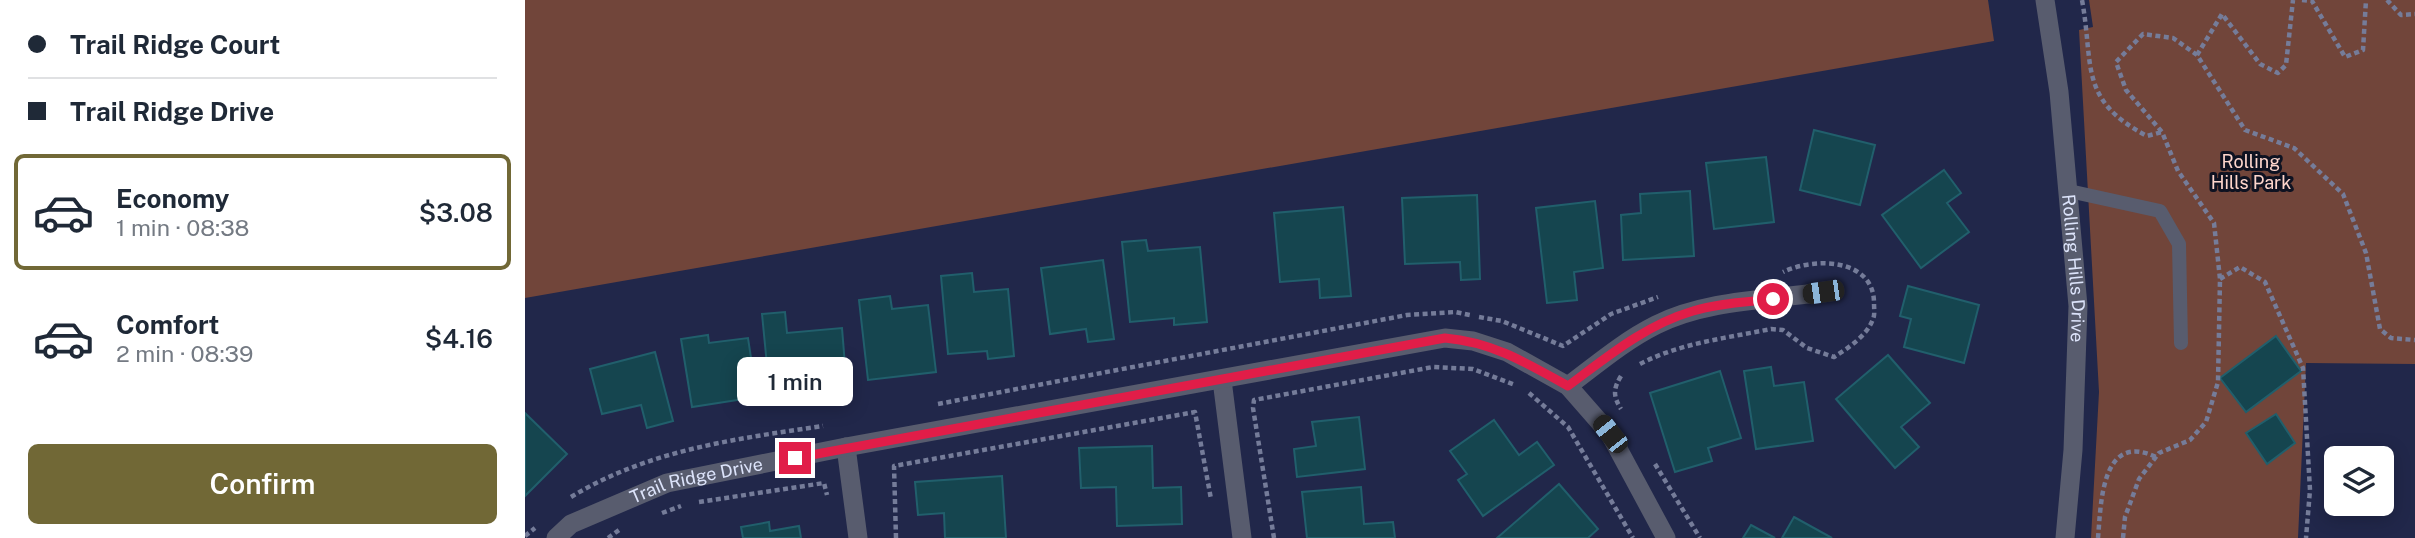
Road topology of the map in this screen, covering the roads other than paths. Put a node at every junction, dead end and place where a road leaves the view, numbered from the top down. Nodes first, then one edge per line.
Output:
1 (2045, 0) edge
2 (2069, 191) junction
3 (1823, 292) dead end
4 (2182, 343) dead end
5 (1222, 380) junction
6 (1568, 386) junction
7 (846, 447) junction
8 (556, 538) edge
9 (858, 538) edge
10 (1243, 538) edge
11 (1666, 538) edge
12 (2065, 538) edge

1 - 2 street, Rolling Hills Drive
2 - 4 lane
2 - 12 street, Rolling Hills Drive
3 - 6 street
5 - 6 street, Trail Ridge Drive
5 - 7 street, Trail Ridge Drive
5 - 10 street
6 - 11 street, Trail Ridge Drive
7 - 8 street, Trail Ridge Drive
7 - 9 street

